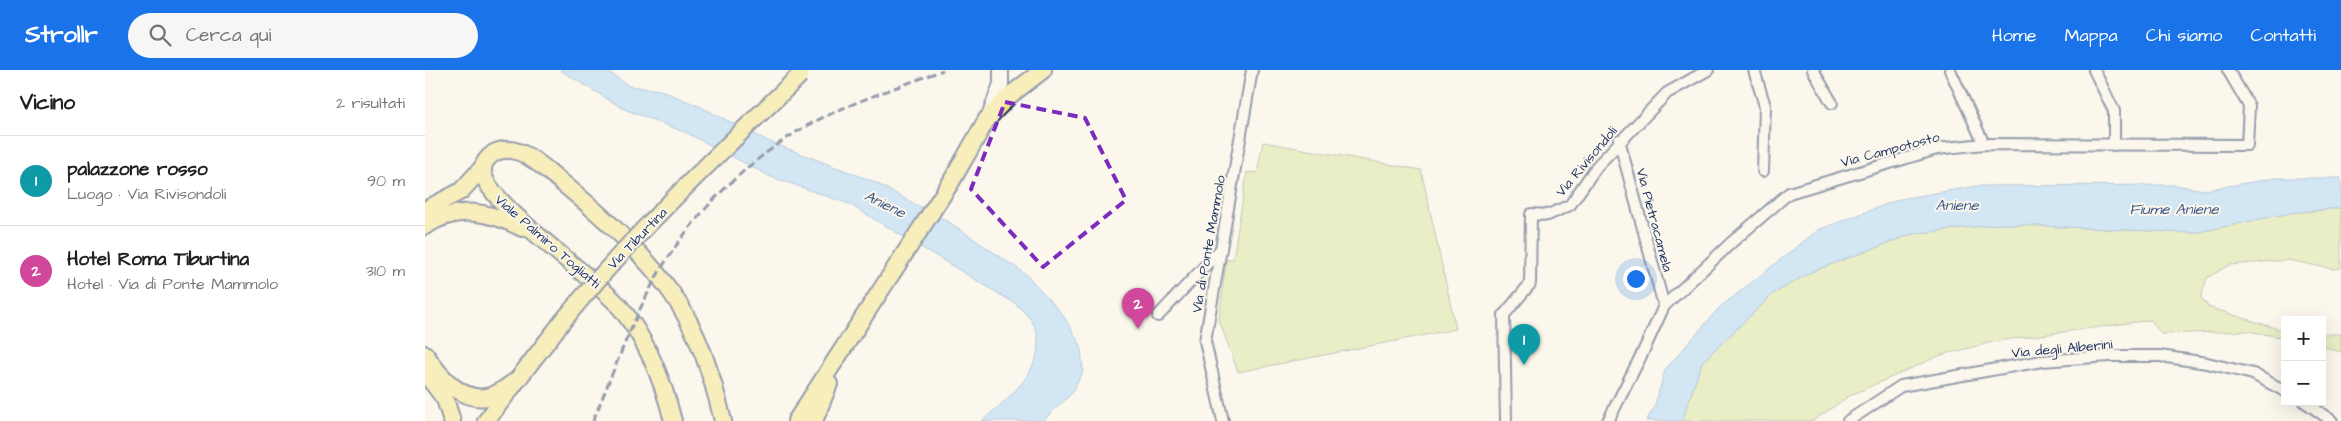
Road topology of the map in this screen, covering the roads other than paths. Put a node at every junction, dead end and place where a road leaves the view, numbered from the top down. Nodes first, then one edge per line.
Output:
1 (1043, 70) edge
2 (1252, 70) edge
3 (1708, 70) edge
4 (1754, 70) edge
5 (1813, 70) edge
6 (1949, 70) edge
7 (2094, 70) edge
8 (2228, 70) edge
9 (803, 72) edge
10 (1002, 75) edge
11 (1832, 104) dead end
12 (987, 119) junction
13 (1619, 140) junction
14 (1984, 144) junction
15 (2113, 145) junction
16 (483, 167) junction
17 (1763, 171) dead end
18 (425, 210) edge
19 (425, 226) edge
20 (545, 240) junction
21 (1221, 249) junction
22 (1663, 306) junction
23 (1158, 316) dead end
24 (856, 328) junction
25 (425, 354) edge
26 (425, 373) edge
27 (517, 380) junction
28 (2281, 389) edge
29 (2311, 406) edge
30 (453, 421) edge
31 (486, 421) edge
32 (673, 421) edge
33 (723, 421) edge
34 (795, 421) edge
35 (814, 421) edge
36 (1223, 421) edge
37 (1506, 421) edge
38 (1608, 421) edge
39 (1848, 421) edge
40 (2332, 421) edge

1 - 12 main road
2 - 21 street, Via di Ponte Mammolo
3 - 13 street, Via Rivisondoli
4 - 17 street
5 - 11 street
6 - 14 street
7 - 15 street
8 - 15 street, Via Campotosto
9 - 27 main road, Via Tiburtina, bridge
10 - 12 street
12 - 24 main road
13 - 22 street, Via Pietracamela
13 - 37 street, Via Rivisondoli
14 - 15 street, Via Campotosto
14 - 22 street, Via Campotosto
16 - 18 main road
16 - 20 main road, Viale Palmiro Togliatti
16 - 33 main road
19 - 20 main road
20 - 32 main road, Viale Palmiro Togliatti
21 - 23 street
21 - 36 street, Via di Ponte Mammolo
22 - 38 street, Via Campotosto
24 - 34 main road
24 - 35 main road
25 - 27 main road
26 - 30 main road
27 - 31 main road, Via Tiburtina
28 - 39 street, Via degli Alberini
29 - 40 street

